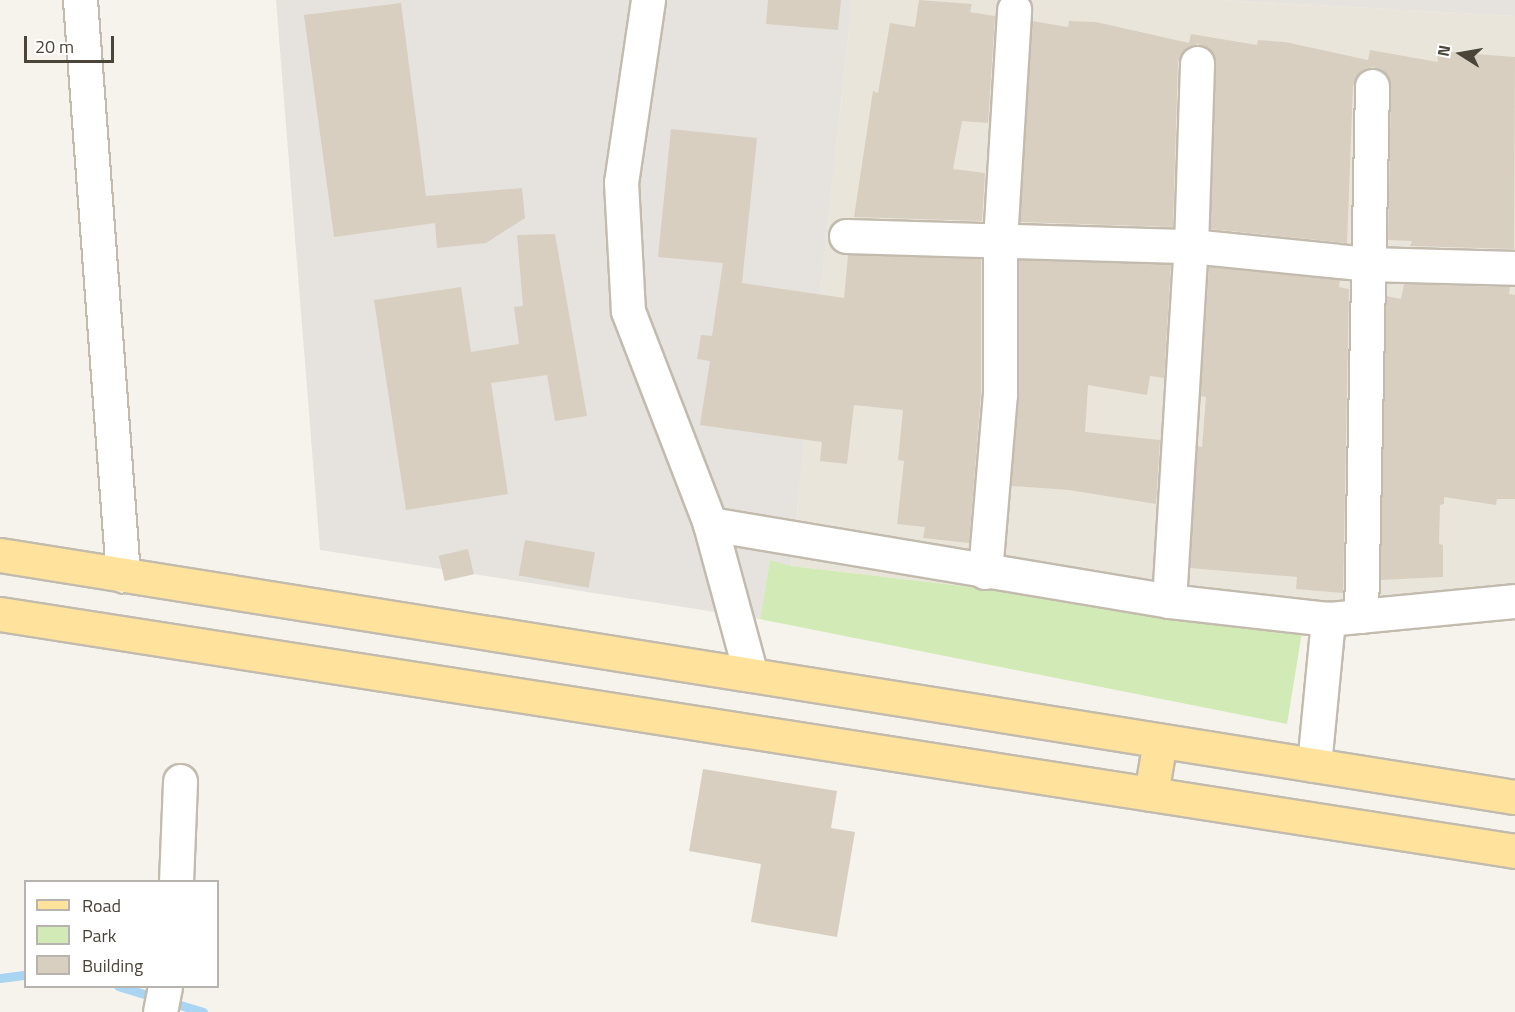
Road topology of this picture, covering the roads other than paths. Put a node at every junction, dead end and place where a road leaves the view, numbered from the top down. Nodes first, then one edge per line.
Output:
1 (80, 0) edge
2 (648, 0) edge
3 (1014, 9) dead end
4 (1197, 63) dead end
5 (1372, 86) dead end
6 (846, 237) dead end
7 (1000, 241) junction
8 (1191, 246) junction
9 (1367, 264) junction
10 (1515, 268) edge
11 (710, 524) junction
12 (0, 555) edge
13 (985, 572) junction
14 (123, 575) junction
15 (1169, 601) junction
16 (1515, 601) edge
17 (0, 614) edge
18 (1361, 616) junction
19 (1328, 619) junction
20 (752, 675) junction
21 (1160, 741) junction
22 (1314, 765) junction
23 (180, 781) dead end
24 (1151, 794) junction
25 (1515, 796) edge
26 (1515, 851) edge
27 (176, 880) edge
28 (165, 988) edge
29 (160, 1012) edge

1 - 14 street
2 - 11 street
3 - 7 street
4 - 8 street
5 - 9 street
6 - 7 street
7 - 8 street
7 - 13 street
8 - 9 street
8 - 15 street
9 - 10 street
9 - 18 street
11 - 13 street
11 - 20 street
12 - 14 main road
13 - 15 street
14 - 20 main road
15 - 19 street
16 - 18 street
17 - 24 main road
18 - 19 street
19 - 22 street
20 - 21 main road
21 - 22 main road
21 - 24 main road
22 - 25 main road
23 - 27 street
24 - 26 main road
28 - 29 street

